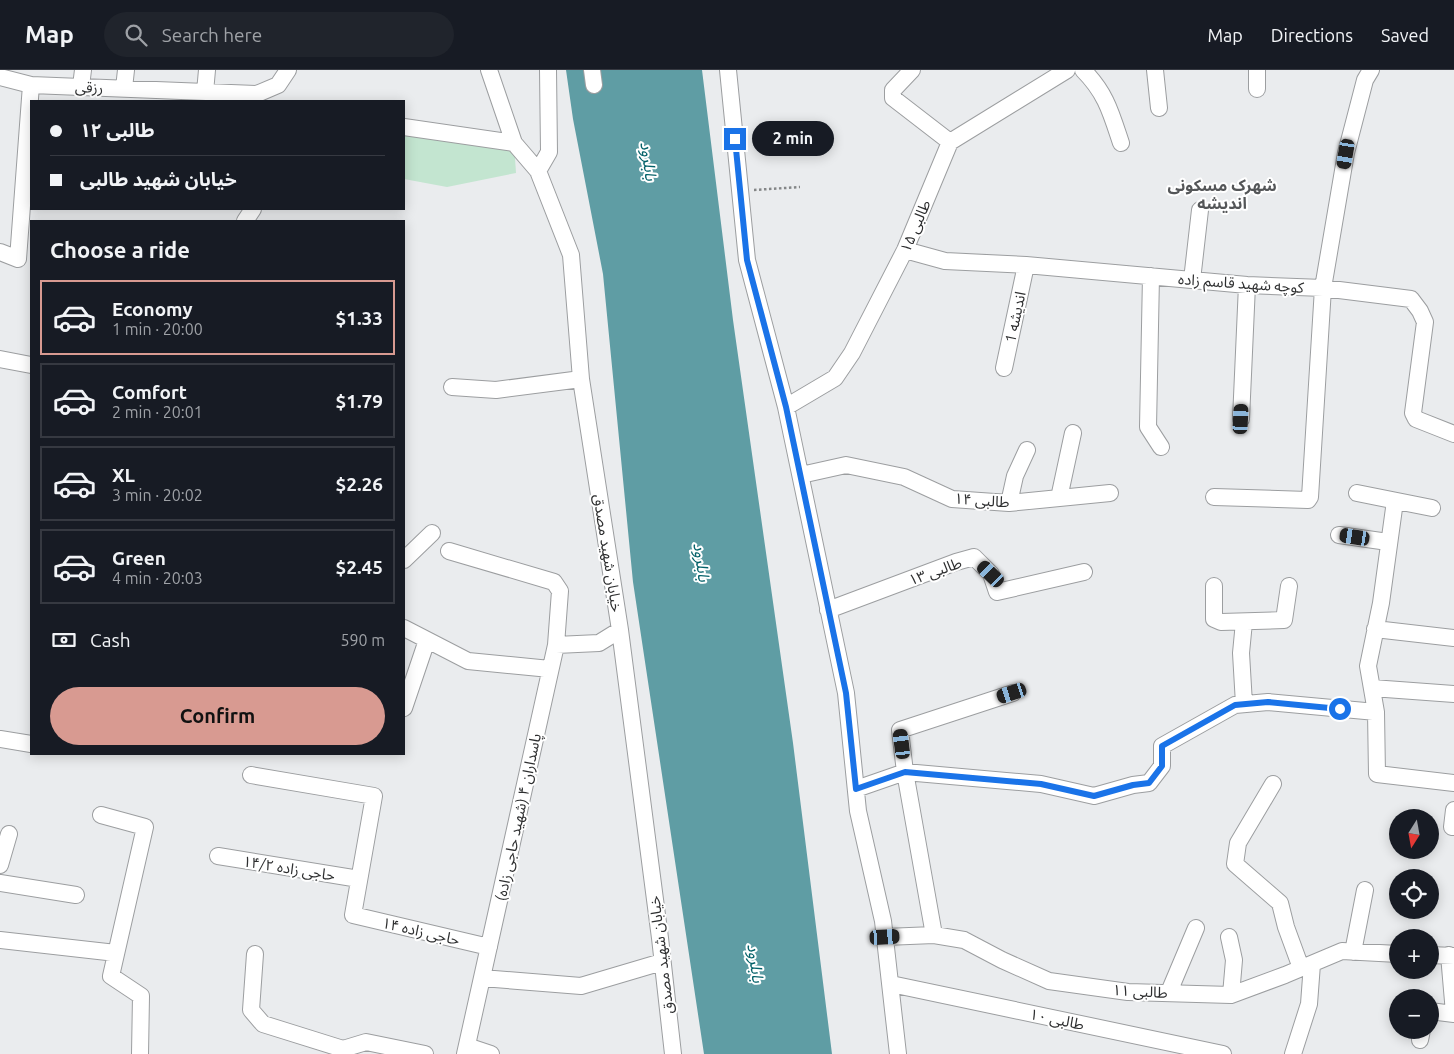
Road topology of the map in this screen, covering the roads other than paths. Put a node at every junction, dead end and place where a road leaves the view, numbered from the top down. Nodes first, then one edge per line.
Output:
1 (83, 70) edge
2 (126, 70) edge
3 (207, 70) edge
4 (288, 70) edge
5 (489, 70) edge
6 (548, 70) edge
7 (728, 70) edge
8 (912, 70) edge
9 (1067, 70) edge
10 (1083, 70) edge
11 (1155, 70) edge
12 (1257, 70) edge
13 (1371, 70) edge
14 (0, 77) edge
15 (31, 84) junction
16 (81, 86) junction
17 (1257, 89) dead end
18 (205, 92) junction
19 (121, 93) edge
20 (266, 96) edge
21 (1159, 108) dead end
22 (405, 127) edge
23 (950, 142) junction
24 (514, 143) junction
25 (1121, 143) dead end
26 (538, 170) junction
27 (1200, 210) dead end
28 (905, 250) junction
29 (0, 252) edge
30 (1026, 265) junction
31 (1151, 276) junction
32 (1192, 280) junction
33 (1247, 284) junction
34 (1323, 288) junction
35 (0, 359) edge
36 (30, 365) edge
37 (1004, 368) dead end
38 (581, 379) junction
39 (452, 387) dead end
40 (786, 407) junction
41 (1241, 419) dead end
42 (1073, 433) dead end
43 (1454, 434) edge
44 (1161, 447) dead end
45 (1027, 450) dead end
46 (801, 475) junction
47 (1110, 493) dead end
48 (1358, 494) dead end
49 (1060, 498) junction
50 (1214, 498) dead end
51 (1395, 501) junction
52 (1009, 503) junction
53 (1432, 508) dead end
54 (432, 533) dead end
55 (1339, 534) dead end
56 (1388, 542) junction
57 (449, 551) dead end
58 (405, 559) edge
59 (1084, 572) dead end
60 (1214, 586) dead end
61 (1290, 586) dead end
62 (828, 610) junction
63 (1244, 622) junction
64 (405, 629) edge
65 (1375, 629) junction
66 (620, 630) junction
67 (1454, 638) edge
68 (427, 640) junction
69 (556, 645) junction
70 (550, 670) junction
71 (1372, 688) junction
72 (1012, 693) dead end
73 (1454, 694) edge
74 (1244, 704) junction
75 (405, 705) edge
76 (1376, 712) junction
77 (0, 739) edge
78 (30, 744) edge
79 (905, 772) junction
80 (250, 775) dead end
81 (1454, 783) edge
82 (1273, 784) dead end
83 (856, 789) junction
84 (1454, 810) edge
85 (101, 815) dead end
86 (1454, 827) edge
87 (9, 834) dead end
88 (218, 856) dead end
89 (0, 865) edge
90 (359, 879) junction
91 (0, 883) edge
92 (1366, 890) dead end
93 (76, 895) dead end
94 (1196, 928) dead end
95 (934, 935) junction
96 (885, 937) junction
97 (1229, 937) dead end
98 (0, 940) edge
99 (489, 947) junction
100 (1353, 952) junction
101 (116, 954) junction
102 (255, 954) dead end
103 (1389, 954) edge
104 (1439, 955) edge
105 (1452, 956) edge
106 (662, 962) junction
107 (1307, 966) junction
108 (482, 978) junction
109 (891, 984) junction
110 (1169, 992) junction
111 (1230, 995) junction
112 (1439, 1012) edge
113 (1454, 1014) edge
114 (466, 1050) edge
115 (140, 1054) edge
116 (425, 1054) edge
117 (490, 1054) edge
118 (673, 1054) edge
119 (898, 1054) edge
120 (1223, 1054) edge
121 (1293, 1054) edge

1 - 16 street
2 - 19 street
3 - 18 street
4 - 20 street, رزقی
5 - 24 street, خیابان شهید مصدق
6 - 26 street
7 - 40 street
8 - 23 street
9 - 23 street
10 - 25 street
11 - 21 street
12 - 17 street
13 - 34 street
14 - 15 street, رزقی
15 - 16 street, رزقی
15 - 29 street
16 - 19 street, رزقی
18 - 19 street, رزقی
18 - 20 street, رزقی
22 - 24 street
23 - 28 street, طالبی ۱۵
24 - 26 street, خیابان شهید مصدق
26 - 38 street, خیابان شهید مصدق
27 - 32 street
28 - 30 street, کوچه شهید قاسم زاده
28 - 40 street, طالبی ۱۵
30 - 31 street, کوچه شهید قاسم زاده
30 - 37 street, اندیشه 1
31 - 32 street, کوچه شهید قاسم زاده
31 - 44 street
32 - 33 street, کوچه شهید قاسم زاده
33 - 34 street, کوچه شهید قاسم زاده
33 - 41 street
34 - 43 street, کوچه شهید قاسم زاده
34 - 50 street
35 - 36 street
38 - 39 street
38 - 66 street, خیابان شهید مصدق
40 - 46 street
42 - 49 street
45 - 52 street
46 - 52 street, طالبی ۱۴
46 - 62 street
47 - 49 street, طالبی ۱۴
48 - 51 street
49 - 52 street, طالبی ۱۴
51 - 53 street
51 - 56 street
54 - 58 street
55 - 56 street
56 - 65 street
57 - 69 street, پاسداران ۴ (شهید حاجی زاده)
59 - 62 street, طالبی ۱۳
60 - 63 street
61 - 63 street
62 - 83 street
63 - 74 street
64 - 68 street
65 - 67 street
65 - 71 street
66 - 69 street
66 - 106 street, خیابان شهید مصدق
68 - 70 street
68 - 75 street
69 - 70 street, پاسداران ۴ (شهید حاجی زاده)
70 - 99 street, پاسداران ۴ (شهید حاجی زاده)
71 - 73 street
71 - 76 street
72 - 79 street
74 - 76 street
74 - 79 street
76 - 81 street
77 - 78 street
79 - 83 street
79 - 95 street
80 - 90 street
82 - 107 street
83 - 96 street
84 - 86 street
85 - 101 street
87 - 89 street
88 - 90 street, حاجی زاده ۱۴/۲
90 - 99 street, حاجی زاده ۱۴
91 - 93 street
92 - 100 street
94 - 110 street
95 - 96 street, طالبی ۱۱
95 - 110 street, طالبی ۱۱
96 - 109 street
97 - 111 street
98 - 101 street
99 - 108 street, پاسداران ۴ (شهید حاجی زاده)
100 - 103 street, طالبی ۱۱
100 - 107 street, طالبی ۱۱
101 - 115 street
102 - 116 street
104 - 105 street
105 - 113 street
106 - 108 street
106 - 118 street, خیابان شهید مصدق
107 - 111 street, طالبی ۱۱
107 - 121 street
108 - 114 street, پاسداران ۴ (شهید حاجی زاده)
109 - 119 street
109 - 120 street, طالبی ۱۰
110 - 111 street, طالبی ۱۱
112 - 113 street
114 - 117 street

